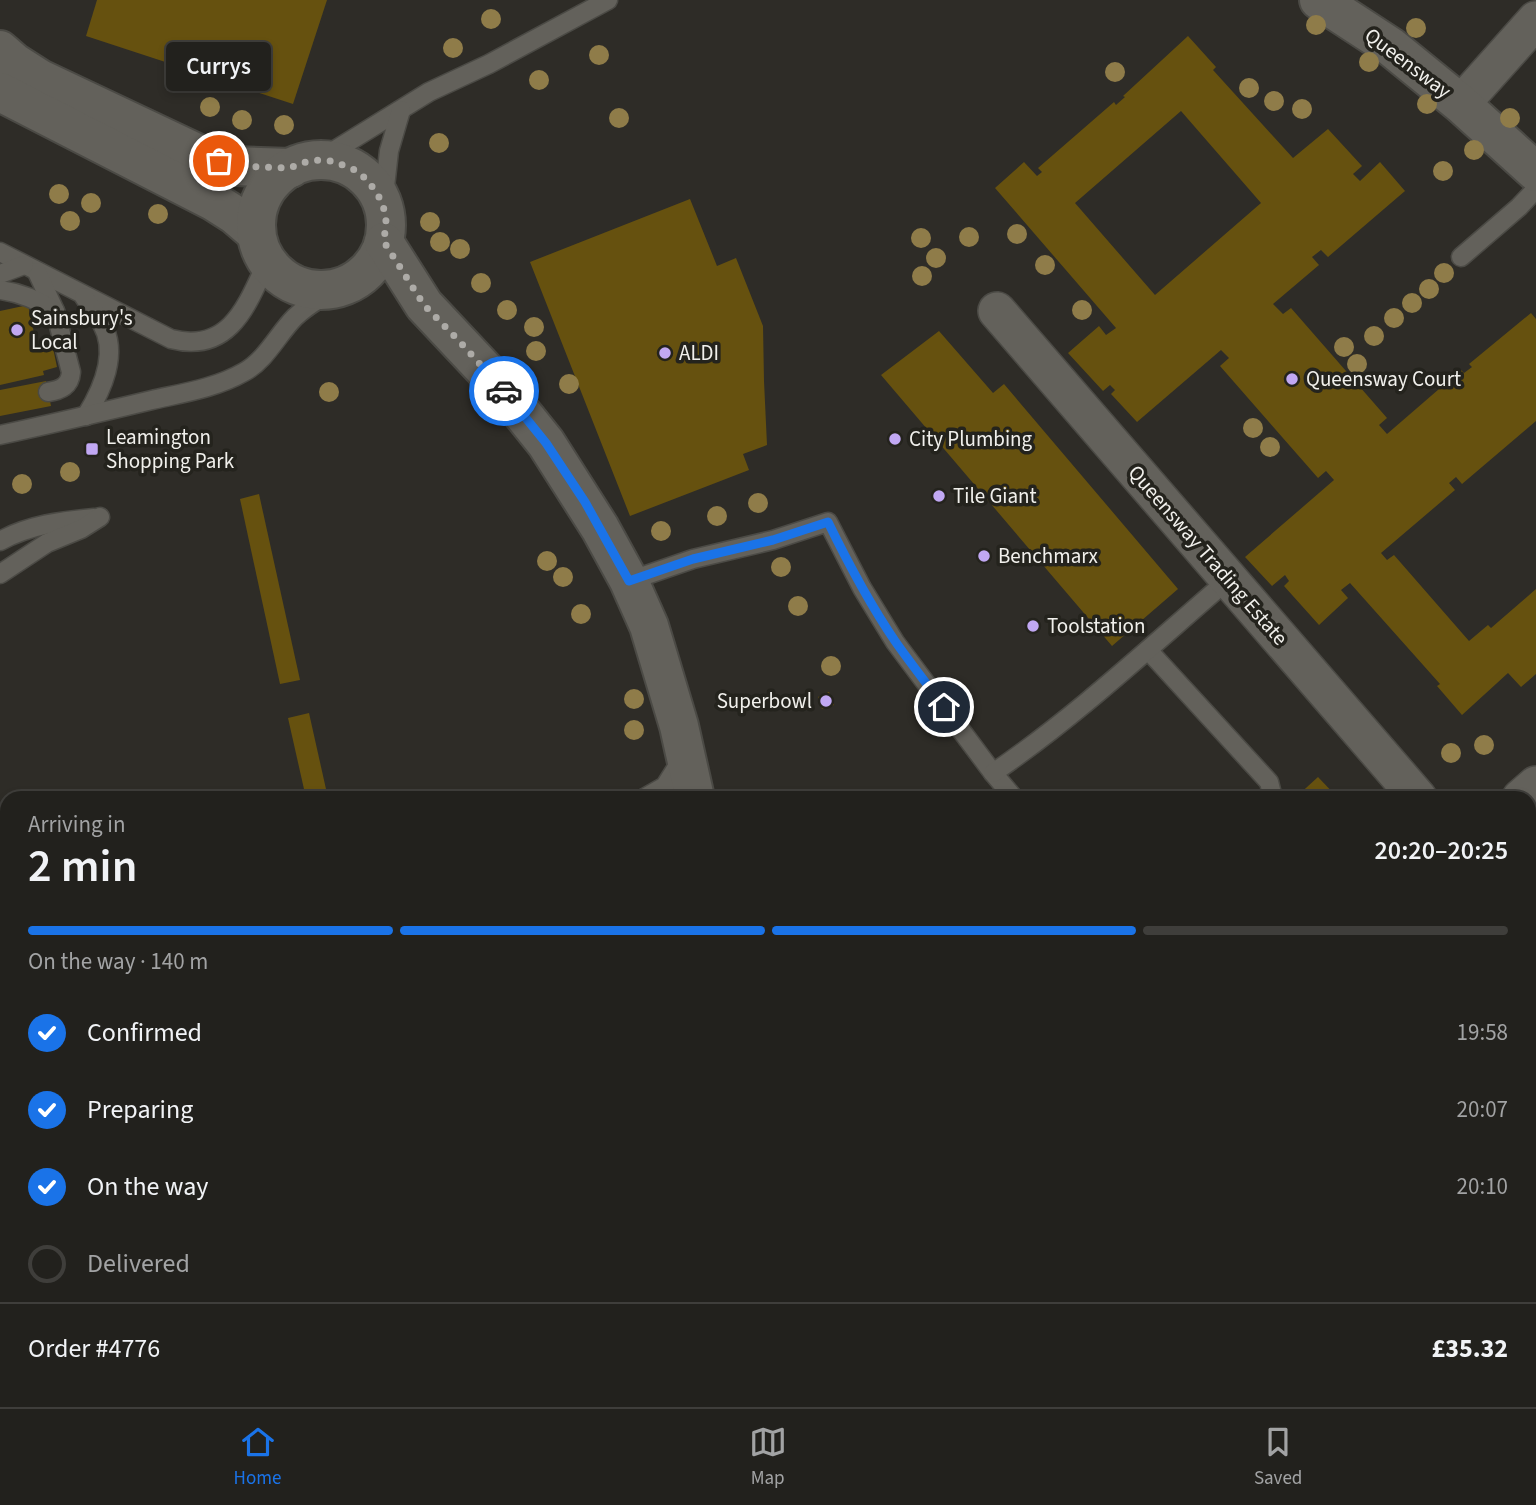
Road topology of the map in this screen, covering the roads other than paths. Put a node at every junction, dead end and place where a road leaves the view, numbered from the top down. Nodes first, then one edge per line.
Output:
1 (608, 0) edge
2 (1319, 0) edge
3 (1536, 20) edge
4 (0, 50) edge
5 (0, 92) edge
6 (1461, 104) junction
7 (401, 110) junction
8 (305, 164) junction
9 (1536, 172) edge
10 (1536, 189) edge
11 (383, 223) junction
12 (262, 248) junction
13 (0, 252) edge
14 (1461, 257) dead end
15 (30, 268) junction
16 (0, 274) edge
17 (349, 283) junction
18 (0, 290) edge
19 (82, 294) junction
20 (424, 305) junction
21 (55, 311) junction
22 (998, 311) dead end
23 (48, 392) dead end
24 (86, 416) junction
25 (0, 435) edge
26 (0, 541) edge
27 (0, 574) edge
28 (1229, 579) junction
29 (629, 581) junction
30 (1148, 649) junction
31 (686, 752) junction
32 (993, 773) junction
33 (657, 791) edge
34 (694, 791) edge
35 (1008, 791) edge
36 (1271, 791) edge
37 (1412, 791) edge

1 - 7 lane
2 - 6 street, Queensway
3 - 6 street, Queensway
4 - 8 street
5 - 12 street
6 - 9 street, Queensway
7 - 8 lane
7 - 11 lane
8 - 11 street
8 - 12 street
10 - 14 lane
11 - 17 street
11 - 20 street
12 - 17 street
12 - 19 lane
13 - 15 lane
15 - 16 lane
15 - 19 lane
15 - 21 lane
17 - 20 street
17 - 24 lane
18 - 21 lane
19 - 24 lane
20 - 29 street
21 - 23 lane
22 - 28 street, Queensway Trading Estate
24 - 25 lane
26 - 27 lane
28 - 30 lane
28 - 37 street, Queensway Trading Estate
29 - 31 street
29 - 32 lane
30 - 32 lane
30 - 36 lane
31 - 33 lane
31 - 34 street
32 - 35 lane

